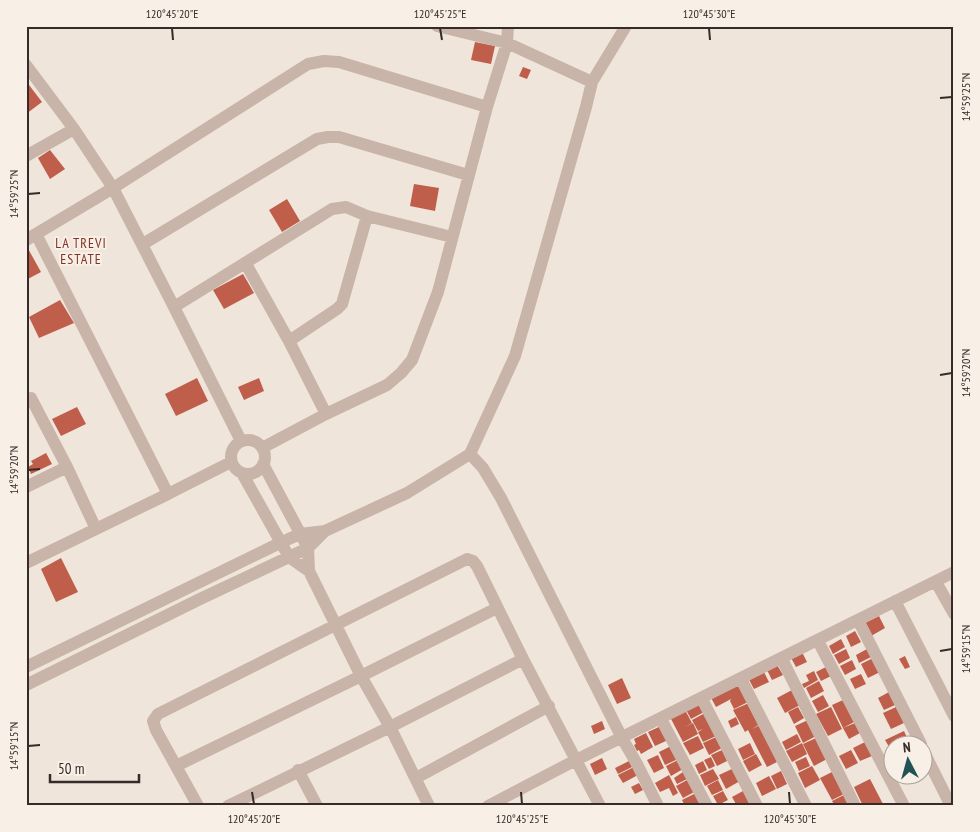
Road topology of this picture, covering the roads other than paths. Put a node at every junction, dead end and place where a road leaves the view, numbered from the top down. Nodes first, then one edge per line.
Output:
1 (437, 26) edge
2 (508, 26) edge
3 (626, 26) edge
4 (507, 43) junction
5 (26, 65) edge
6 (592, 82) junction
7 (487, 107) junction
8 (74, 129) junction
9 (26, 156) edge
10 (468, 175) junction
11 (113, 188) junction
12 (368, 216) junction
13 (31, 237) edge
14 (452, 237) junction
15 (143, 244) junction
16 (246, 264) junction
17 (174, 307) junction
18 (289, 341) junction
19 (28, 396) edge
20 (326, 414) junction
21 (241, 441) junction
22 (262, 448) junction
23 (470, 454) junction
24 (231, 462) junction
25 (263, 464) junction
26 (67, 467) junction
27 (242, 473) junction
28 (26, 488) edge
29 (168, 494) junction
30 (96, 529) junction
31 (325, 531) junction
32 (300, 534) junction
33 (282, 542) junction
34 (308, 548) junction
35 (289, 557) junction
36 (26, 563) edge
37 (309, 571) junction
38 (954, 572) edge
39 (936, 582) junction
40 (895, 601) junction
41 (497, 608) junction
42 (954, 614) edge
43 (858, 620) junction
44 (336, 624) junction
45 (818, 641) junction
46 (523, 659) junction
47 (782, 659) junction
48 (26, 667) edge
49 (362, 676) junction
50 (741, 679) junction
51 (26, 685) edge
52 (702, 699) junction
53 (549, 706) junction
54 (954, 716) edge
55 (661, 719) junction
56 (390, 727) junction
57 (916, 734) edge
58 (622, 738) junction
59 (576, 760) junction
60 (176, 766) junction
61 (932, 767) edge
62 (298, 770) junction
63 (416, 778) junction
64 (198, 806) edge
65 (228, 806) edge
66 (317, 806) edge
67 (429, 806) edge
68 (488, 806) edge
69 (600, 806) edge
70 (658, 806) edge
71 (707, 806) edge
72 (757, 806) edge
73 (806, 806) edge
74 (855, 806) edge
75 (904, 806) edge
76 (952, 806) edge

1 - 4 street
2 - 4 street
3 - 6 street
4 - 6 street
4 - 7 street
5 - 8 street
6 - 23 street
7 - 10 street
7 - 11 street
8 - 9 street
8 - 11 street
10 - 14 street
10 - 15 street
11 - 13 street
11 - 15 street
12 - 14 street
12 - 16 street
12 - 18 street
13 - 29 street
14 - 20 street
15 - 17 street
16 - 17 street
16 - 18 street
17 - 21 street
18 - 20 street
19 - 26 street
20 - 22 street
21 - 22 street
21 - 24 street
22 - 25 street
23 - 31 street
23 - 58 street
24 - 27 street
24 - 29 street
25 - 27 street
25 - 32 street
26 - 28 street
26 - 30 street
27 - 33 street
29 - 30 street
30 - 36 street
31 - 32 street
31 - 34 street
32 - 33 street
32 - 34 street
33 - 35 street
33 - 48 street
34 - 35 street
34 - 37 street
35 - 37 street
35 - 51 street
37 - 44 street
38 - 39 street
39 - 40 street
39 - 42 street
40 - 43 street
40 - 54 street
41 - 44 street
41 - 46 street
41 - 49 street
43 - 45 street
43 - 57 street
44 - 49 street
44 - 60 street
45 - 47 street
45 - 75 street
46 - 53 street
46 - 56 street
47 - 50 street
47 - 74 street
49 - 56 street
49 - 60 street
50 - 52 street
50 - 73 street
52 - 55 street
52 - 72 street
53 - 59 street
53 - 63 street
55 - 58 street
55 - 71 street
56 - 62 street
56 - 63 street
58 - 59 street
58 - 70 street
59 - 68 street
59 - 69 street
60 - 64 street
61 - 76 street
62 - 65 street
62 - 66 street
63 - 67 street

